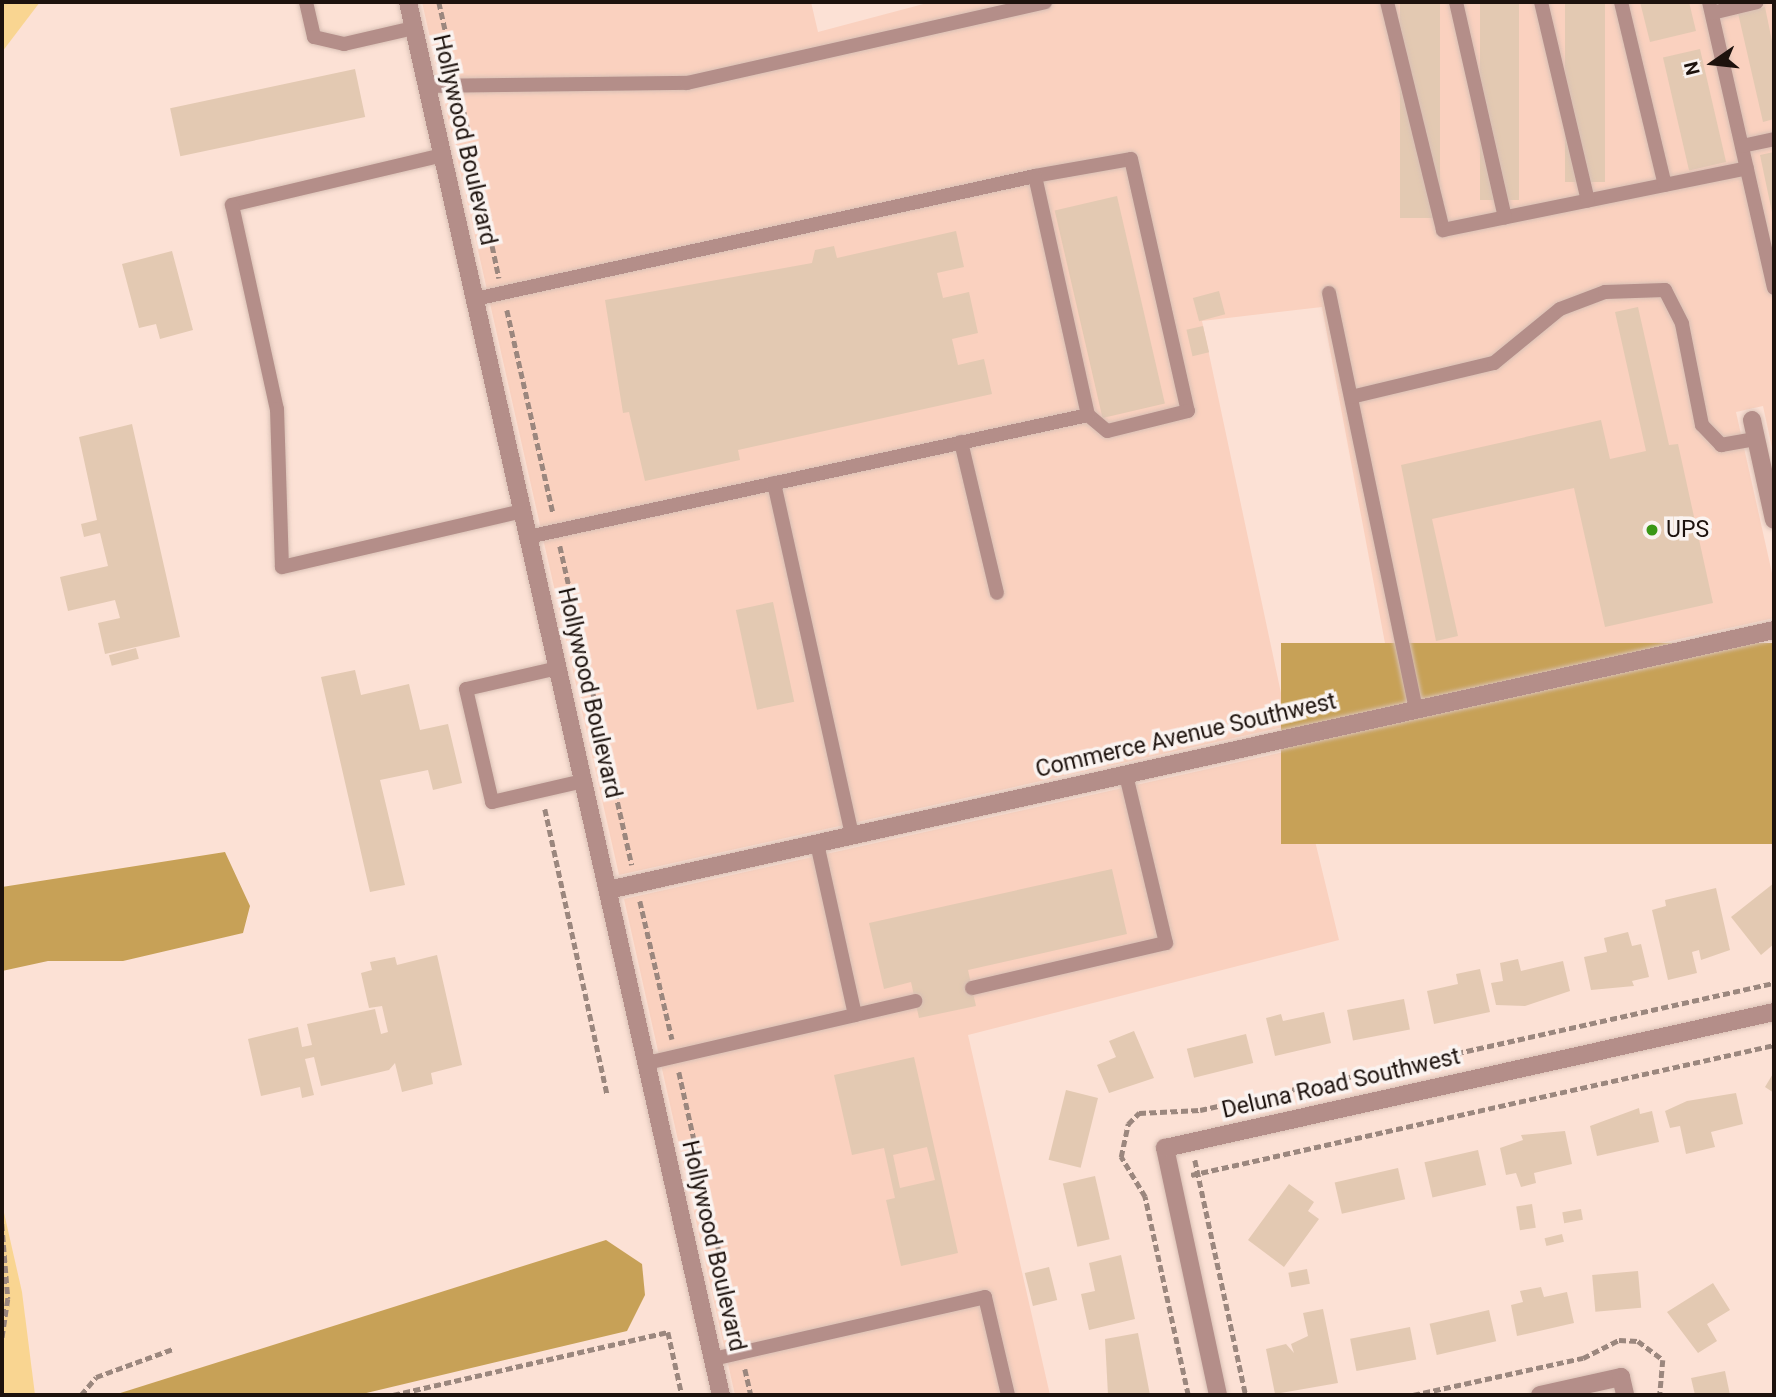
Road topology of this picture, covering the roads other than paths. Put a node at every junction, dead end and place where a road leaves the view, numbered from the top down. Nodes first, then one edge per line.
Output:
1 (306, 2) edge
2 (408, 2) edge
3 (1045, 2) edge
4 (1387, 2) edge
5 (1456, 2) edge
6 (1541, 2) edge
7 (1621, 2) edge
8 (1756, 2) edge
9 (1711, 7) edge
10 (414, 28) junction
11 (427, 86) junction
12 (1774, 139) edge
13 (1742, 146) junction
14 (443, 155) junction
15 (1747, 168) junction
16 (1035, 176) junction
17 (1665, 185) junction
18 (1588, 201) junction
19 (1506, 217) junction
20 (1774, 288) edge
21 (1329, 293) dead end
22 (475, 299) junction
23 (1350, 397) junction
24 (1088, 415) junction
25 (1752, 421) dead end
26 (1756, 439) junction
27 (961, 442) junction
28 (774, 483) junction
29 (522, 511) junction
30 (1774, 520) edge
31 (528, 537) junction
32 (997, 593) dead end
33 (1774, 630) edge
34 (558, 667) junction
35 (1416, 710) junction
36 (1126, 775) junction
37 (583, 781) junction
38 (852, 836) junction
39 (817, 843) junction
40 (608, 890) junction
41 (972, 988) dead end
42 (915, 1002) dead end
43 (1774, 1012) edge
44 (855, 1016) junction
45 (647, 1063) junction
46 (713, 1359) junction
47 (721, 1395) edge
48 (1008, 1395) edge
49 (1218, 1395) edge
50 (1540, 1395) edge
51 (1625, 1395) edge

1 - 10 lane
2 - 10 street, Hollywood Boulevard
3 - 11 lane
4 - 19 lane
5 - 19 lane
6 - 18 lane
7 - 17 lane
8 - 9 lane
9 - 13 lane
10 - 11 street, Hollywood Boulevard
11 - 14 street, Hollywood Boulevard
12 - 13 lane
13 - 15 lane
14 - 22 street, Hollywood Boulevard
14 - 29 lane
15 - 17 lane
15 - 20 lane
16 - 22 lane
16 - 24 lane
16 - 24 lane
17 - 18 lane
18 - 19 lane
21 - 23 lane
22 - 29 street, Hollywood Boulevard
23 - 26 lane
23 - 35 lane
24 - 27 lane
25 - 26 street
26 - 30 street
27 - 28 lane
27 - 32 lane
28 - 31 lane
28 - 38 lane
29 - 31 street, Hollywood Boulevard
31 - 34 street, Hollywood Boulevard
33 - 35 street, Commerce Avenue Southwest
34 - 37 street, Hollywood Boulevard
34 - 37 lane
35 - 36 street, Commerce Avenue Southwest
36 - 38 street, Commerce Avenue Southwest
36 - 41 lane
37 - 40 street, Hollywood Boulevard
38 - 39 street, Commerce Avenue Southwest
39 - 40 street, Commerce Avenue Southwest
39 - 44 lane
40 - 45 street, Hollywood Boulevard
42 - 44 lane
43 - 49 street, Deluna Road Southwest
44 - 45 lane
45 - 46 street, Hollywood Boulevard
46 - 47 street, Hollywood Boulevard
46 - 48 lane
50 - 51 street

